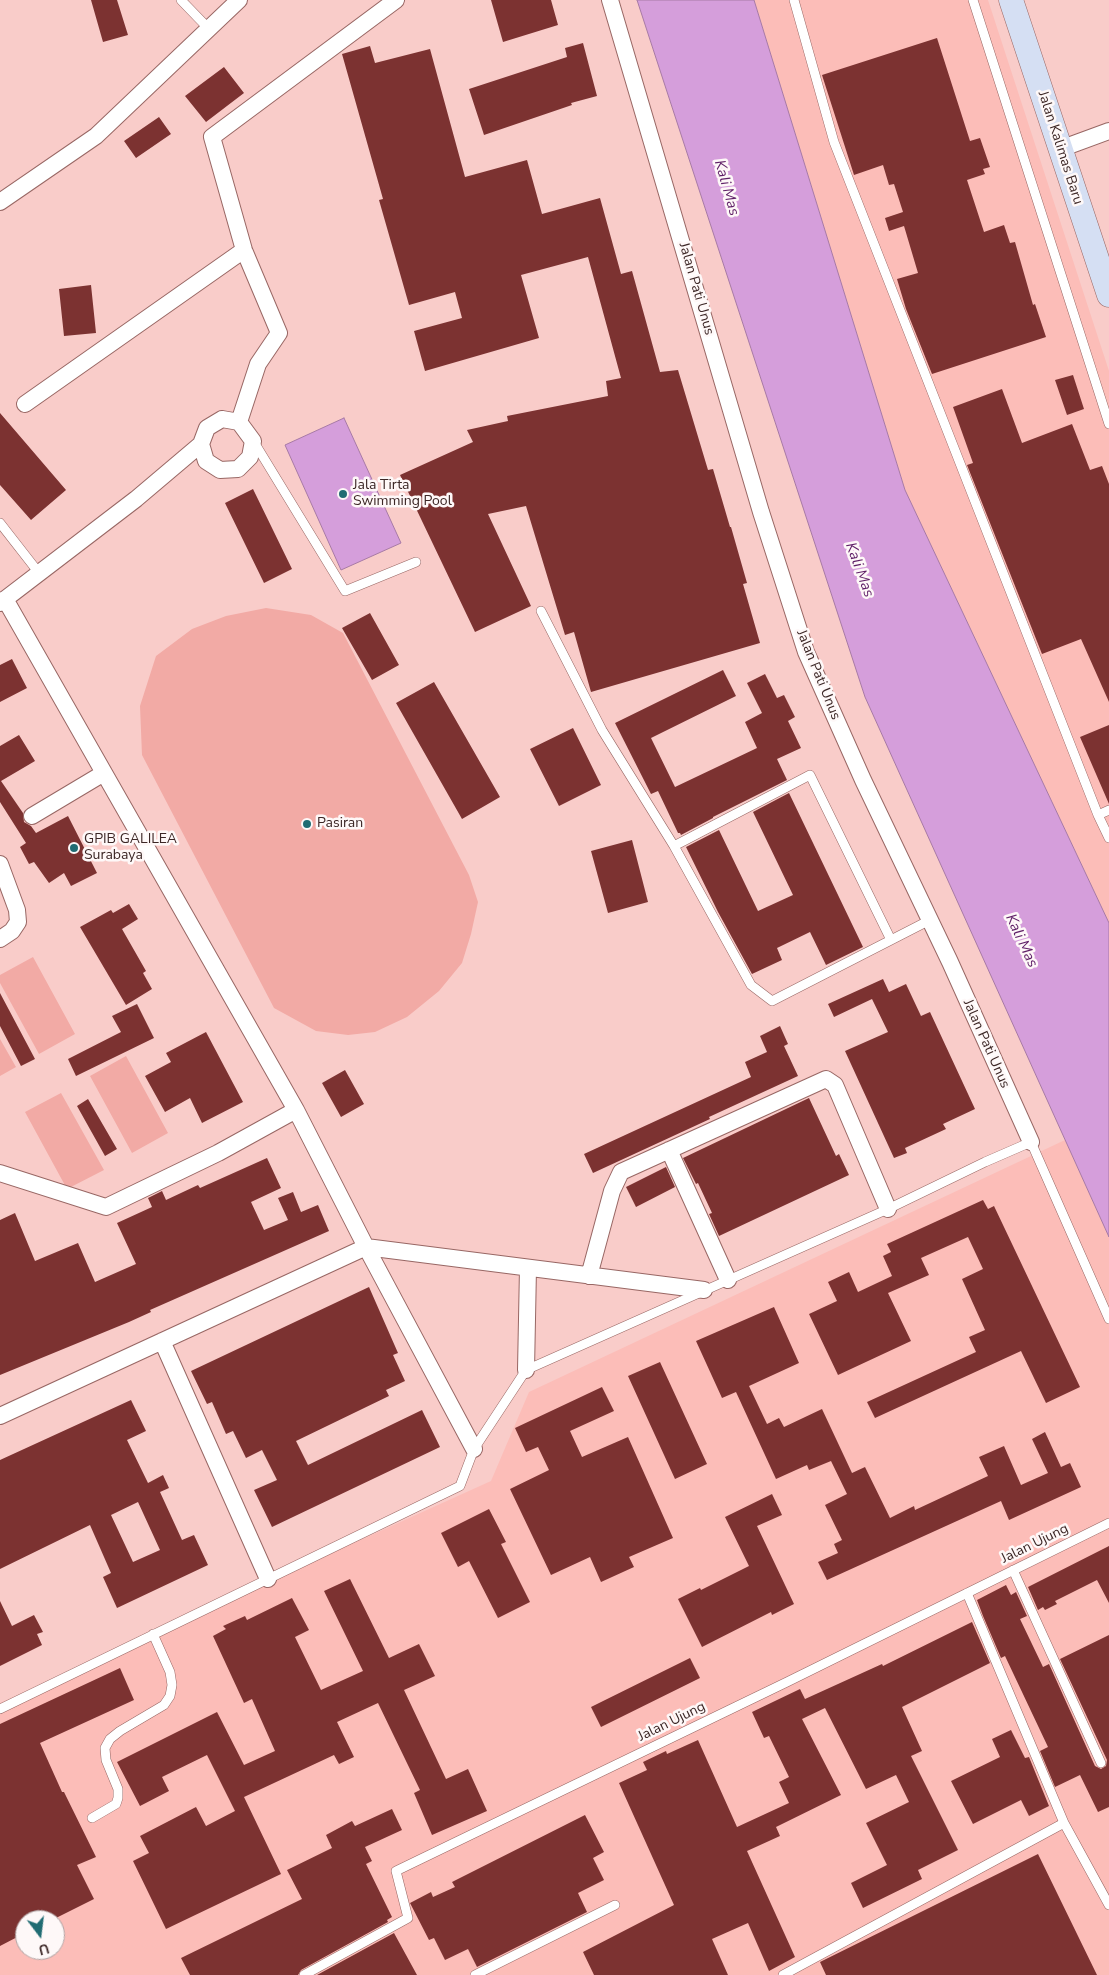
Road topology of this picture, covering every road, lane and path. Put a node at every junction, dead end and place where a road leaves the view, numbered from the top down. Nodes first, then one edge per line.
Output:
1 (181, 0) edge
2 (239, 0) edge
3 (396, 0) edge
4 (610, 0) edge
5 (794, 0) edge
6 (972, 0) edge
7 (1011, 0) edge
8 (209, 29) junction
9 (1109, 131) edge
10 (1060, 149) junction
11 (0, 202) edge
12 (244, 250) junction
13 (1109, 295) edge
14 (25, 404) dead end
15 (239, 422) junction
16 (1109, 424) edge
17 (253, 441) junction
18 (201, 444) junction
19 (0, 524) edge
20 (416, 562) dead end
21 (39, 573) junction
22 (2, 601) edge
23 (541, 612) dead end
24 (104, 773) junction
25 (1109, 810) edge
26 (1098, 815) junction
27 (32, 816) dead end
28 (1109, 838) edge
29 (674, 846) junction
30 (0, 864) edge
31 (930, 920) junction
32 (0, 938) edge
33 (891, 940) junction
34 (296, 1110) junction
35 (1030, 1142) junction
36 (669, 1150) junction
37 (0, 1173) edge
38 (888, 1209) junction
39 (366, 1247) junction
40 (528, 1268) junction
41 (589, 1276) junction
42 (728, 1280) junction
43 (704, 1290) junction
44 (1109, 1319) edge
45 (162, 1341) junction
46 (526, 1370) junction
47 (0, 1416) edge
48 (474, 1449) junction
49 (1109, 1523) edge
50 (1013, 1570) junction
51 (268, 1579) junction
52 (968, 1593) junction
53 (153, 1634) junction
54 (0, 1709) edge
55 (1101, 1764) dead end
56 (92, 1818) dead end
57 (1064, 1823) junction
58 (615, 1905) dead end
59 (1109, 1905) edge
60 (304, 1975) edge
61 (475, 1975) edge
62 (783, 1975) edge

1 - 8 lane
2 - 8 street
3 - 12 street
4 - 31 street, Jalan Pati Unus
5 - 26 lane
6 - 16 lane
7 - 10 street, Jalan Kalimas Baru
8 - 11 street
9 - 10 street
10 - 13 street, Jalan Kalimas Baru
12 - 14 street
12 - 15 street
15 - 17 street
15 - 18 street
17 - 18 street
17 - 20 lane
18 - 21 street
19 - 21 lane
21 - 22 street
22 - 24 street
23 - 29 lane
24 - 27 street
24 - 34 street
25 - 26 lane
26 - 28 lane
29 - 33 lane
29 - 33 lane
30 - 32 street
31 - 33 lane
31 - 35 street, Jalan Pati Unus
34 - 37 street
34 - 39 street
35 - 38 lane
35 - 44 lane, Jalan Pati Unus
36 - 38 street
36 - 41 street
36 - 42 street
38 - 42 lane
39 - 40 street
39 - 45 street
39 - 48 street
40 - 41 street
40 - 46 street
41 - 43 street
42 - 43 lane
43 - 46 lane
45 - 47 street
45 - 51 street
46 - 48 lane
48 - 51 lane
49 - 50 lane, Jalan Ujung
50 - 52 lane, Jalan Ujung
50 - 55 lane
51 - 53 lane
52 - 57 lane
52 - 60 lane, Jalan Ujung
53 - 54 lane
53 - 56 lane
57 - 59 lane
57 - 62 lane
58 - 61 lane

